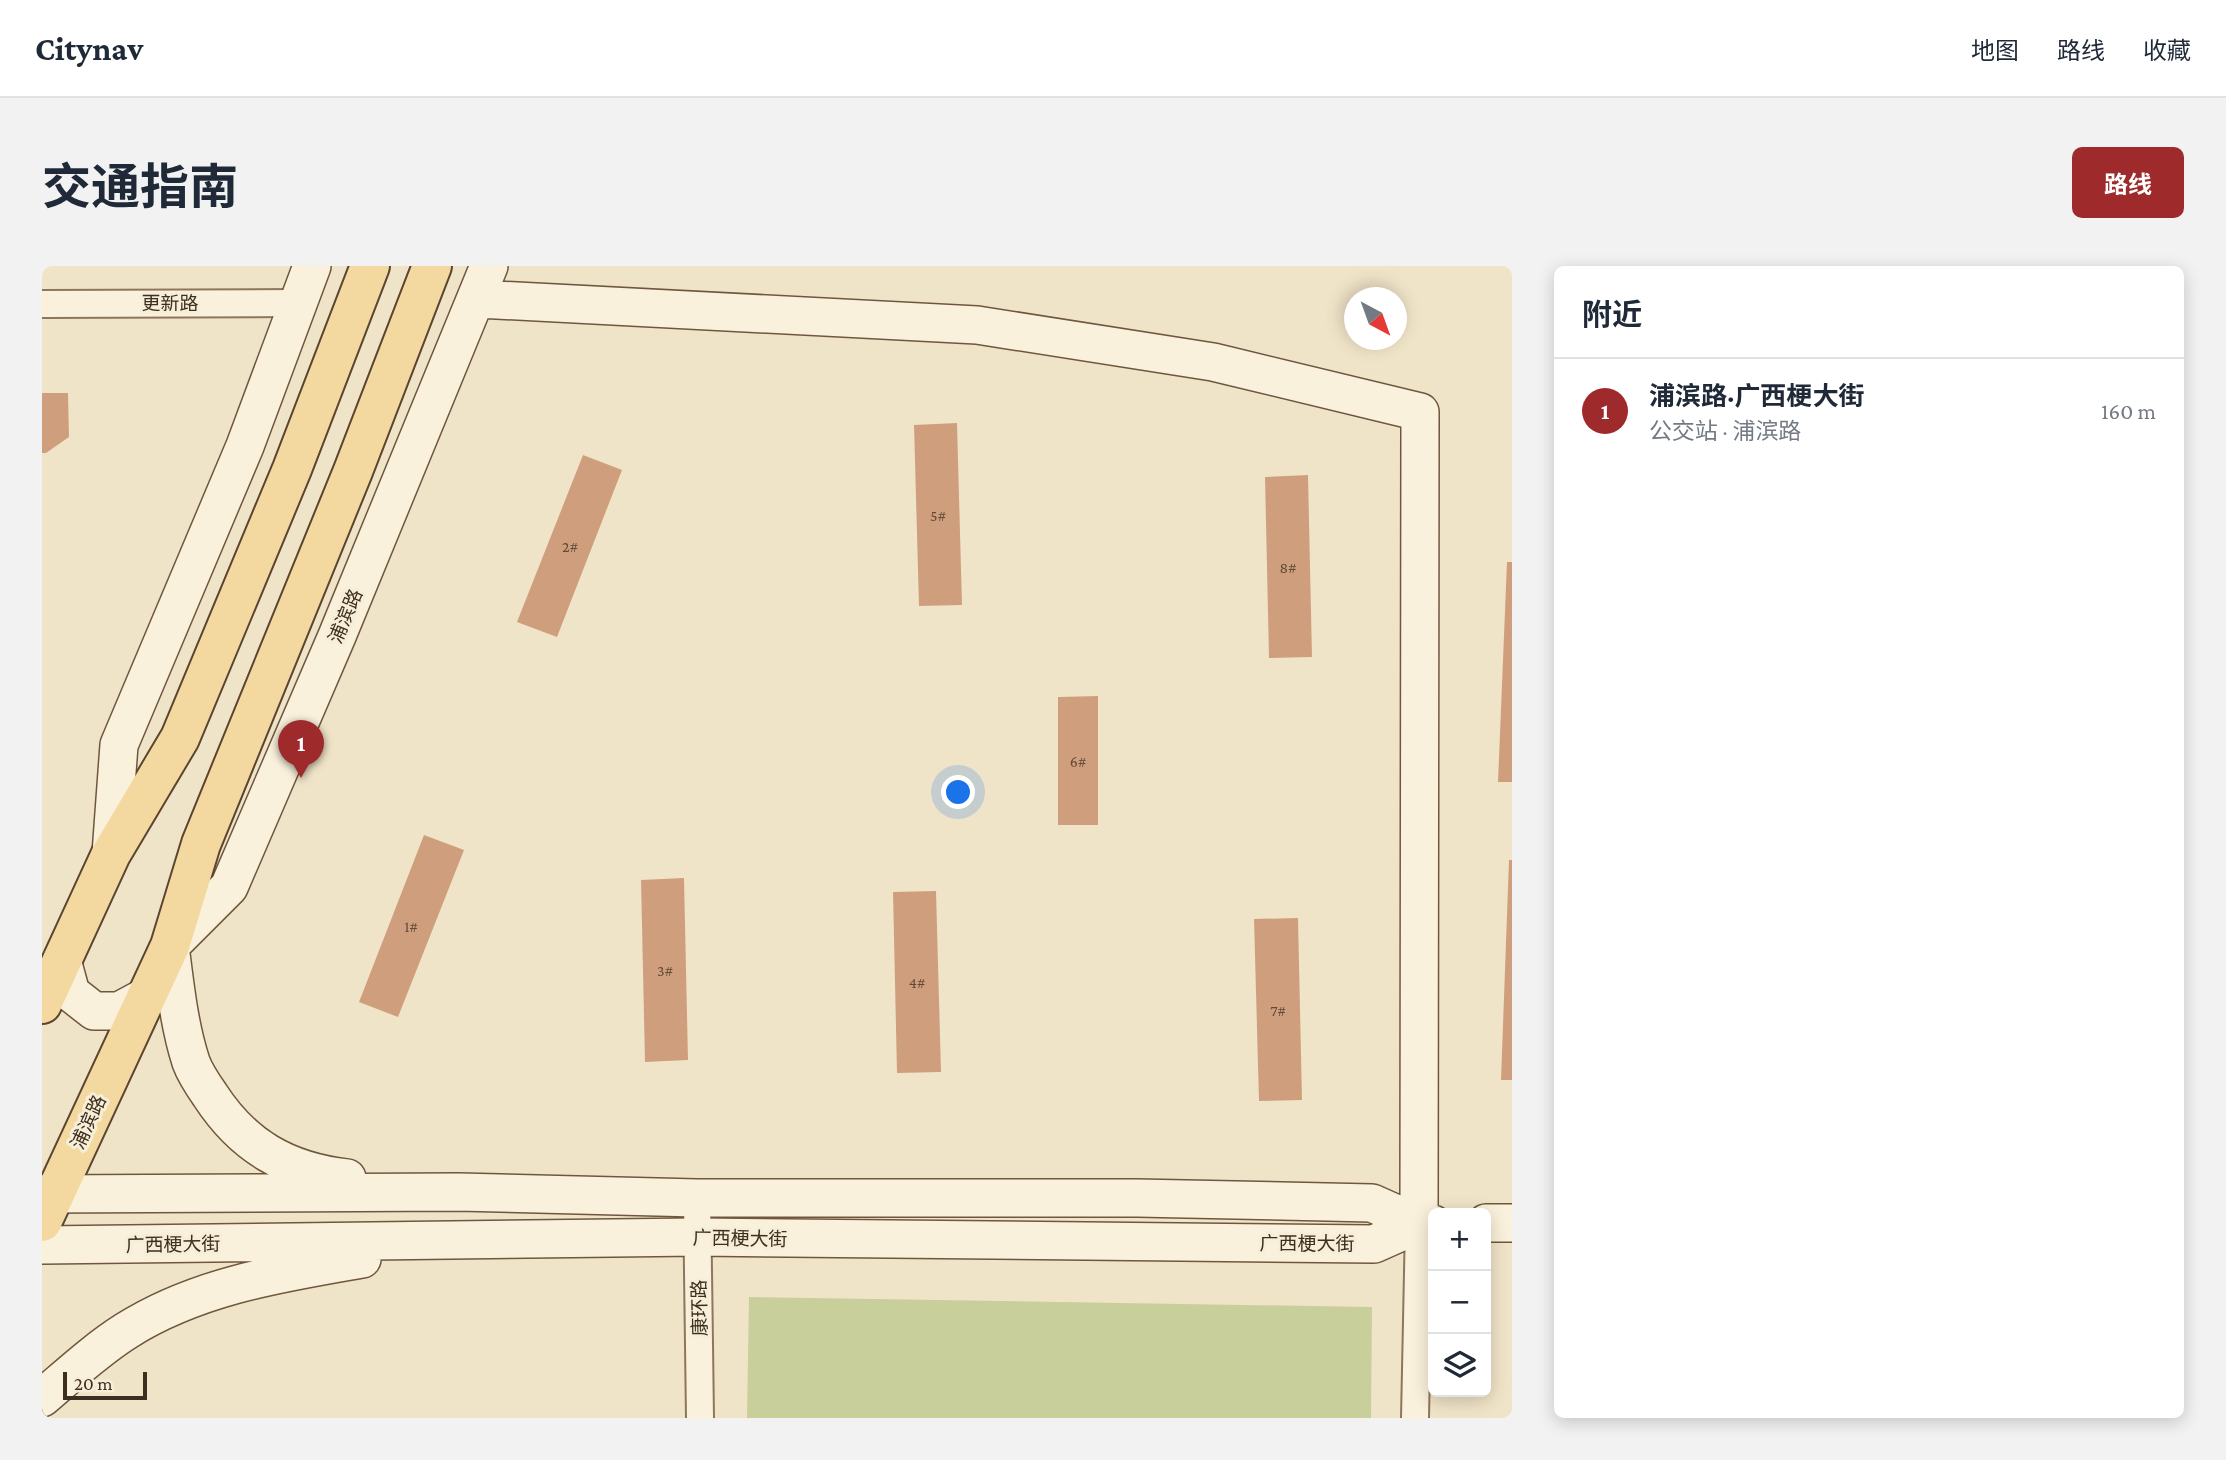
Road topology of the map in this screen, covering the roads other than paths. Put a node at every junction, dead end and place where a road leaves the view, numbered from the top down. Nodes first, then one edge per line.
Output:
1 (312, 266) edge
2 (370, 266) edge
3 (432, 266) edge
4 (483, 282) edge
5 (299, 303) junction
6 (42, 304) edge
7 (111, 855) junction
8 (170, 946) junction
9 (59, 957) edge
10 (145, 997) junction
11 (42, 1004) edge
12 (459, 1192) junction
13 (697, 1198) junction
14 (46, 1203) edge
15 (1491, 1223) edge
16 (1512, 1223) edge
17 (1426, 1224) edge
18 (698, 1237) junction
19 (475, 1240) junction
20 (42, 1245) edge
21 (42, 1398) edge
22 (700, 1418) edge
23 (1415, 1418) edge

1 - 5 main road
2 - 7 main road
3 - 8 main road, 浦滨路
4 - 8 main road, 浦滨路
4 - 17 main road
5 - 6 street, 更新路
5 - 7 main road
7 - 9 main road
8 - 10 main road, 浦滨路
8 - 12 main road
9 - 10 main road
9 - 11 main road
10 - 14 main road, 浦滨路
12 - 13 main road
12 - 14 main road
13 - 17 main road
13 - 18 street, 康环路
15 - 16 main road
17 - 18 main road, 广西梗大街
17 - 23 street
18 - 19 main road, 广西梗大街
18 - 22 street, 康环路
19 - 20 main road, 广西梗大街
19 - 21 main road

